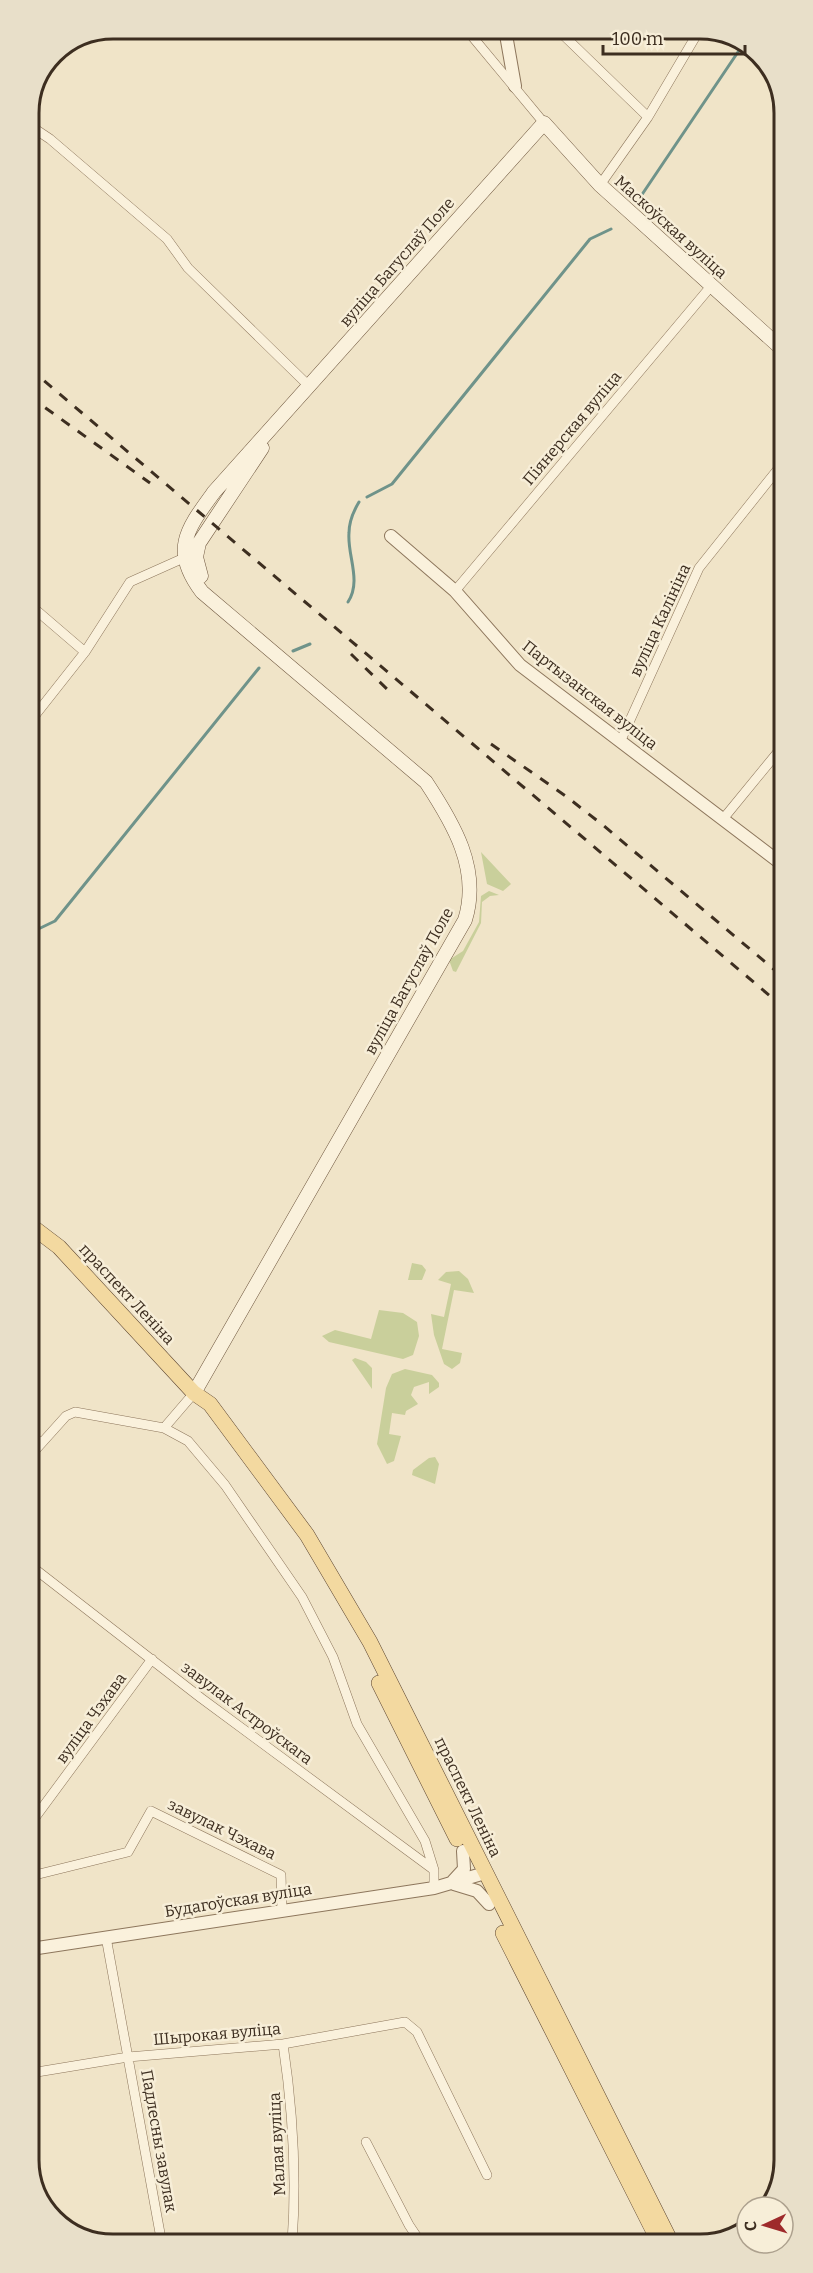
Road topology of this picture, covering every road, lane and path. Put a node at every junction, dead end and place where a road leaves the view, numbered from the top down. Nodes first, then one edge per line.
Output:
1 (475, 39) edge
2 (507, 39) edge
3 (567, 39) edge
4 (694, 39) edge
5 (515, 86) junction
6 (648, 117) junction
7 (544, 123) junction
8 (39, 132) edge
9 (600, 185) junction
10 (712, 285) junction
11 (774, 342) edge
12 (310, 387) junction
13 (276, 424) junction
14 (774, 474) edge
15 (391, 536) dead end
16 (186, 557) junction
17 (455, 591) junction
18 (221, 605) junction
19 (39, 613) edge
20 (85, 652) junction
21 (39, 711) edge
22 (621, 740) junction
23 (774, 758) edge
24 (723, 819) junction
25 (774, 858) edge
26 (39, 1232) edge
27 (194, 1393) junction
28 (164, 1428) junction
29 (41, 1443) joint
30 (39, 1445) edge
31 (39, 1572) edge
32 (152, 1659) junction
33 (39, 1811) edge
34 (463, 1851) junction
35 (434, 1870) junction
36 (39, 1874) edge
37 (480, 1874) junction
38 (449, 1884) junction
39 (434, 1888) junction
40 (489, 1904) junction
41 (282, 1910) junction
42 (106, 1937) junction
43 (39, 1948) edge
44 (283, 2044) junction
45 (128, 2057) junction
46 (39, 2072) edge
47 (366, 2142) dead end
48 (487, 2175) dead end
49 (160, 2234) edge
50 (293, 2234) edge
51 (416, 2234) edge
52 (655, 2234) edge
53 (667, 2234) edge

1 - 5 street
2 - 5 street
3 - 6 street
4 - 6 street
5 - 7 street
6 - 9 street
7 - 9 main road, Маскоўская вуліца
7 - 12 main road, вуліца Багуслаў Поле
8 - 12 street
9 - 10 main road, Маскоўская вуліца
10 - 11 main road, Маскоўская вуліца
10 - 17 street, Піянерская вуліца
12 - 13 main road, вуліца Багуслаў Поле
13 - 16 main road, вуліца Багуслаў Поле
13 - 18 main road, вуліца Багуслаў Поле
14 - 22 street, вуліца Калініна
15 - 17 street, Партызанская вуліца
16 - 18 main road, вуліца Багуслаў Поле
16 - 20 street
17 - 22 street, Партызанская вуліца
18 - 27 main road, вуліца Багуслаў Поле
19 - 20 street
20 - 21 street
22 - 24 street, Партызанская вуліца
23 - 24 street
24 - 25 street, Партызанская вуліца
26 - 27 main road, праспект Леніна
27 - 28 street
27 - 34 main road, праспект Леніна
27 - 37 main road, праспект Леніна
28 - 29 street
28 - 35 street
29 - 30 street
31 - 32 street, завулак Астроўскага
32 - 33 street, вуліца Чэхава
32 - 35 street, завулак Астроўскага
34 - 37 main road, праспект Леніна
34 - 38 street
35 - 39 street
36 - 41 street, завулак Чэхава
37 - 38 street, Будагоўская вуліца
37 - 40 main road, праспект Леніна
37 - 53 main road, праспект Леніна
38 - 39 street, Будагоўская вуліца
38 - 40 street, Будагоўская вуліца
39 - 41 street, Будагоўская вуліца
40 - 52 main road, праспект Леніна
41 - 42 street, Будагоўская вуліца
42 - 43 street, Будагоўская вуліца
42 - 45 street, Падлесны завулак
44 - 45 street, Шырокая вуліца
44 - 48 street, Шырокая вуліца
44 - 50 street, Малая вуліца
45 - 46 street, Шырокая вуліца
45 - 49 street, Падлесны завулак
47 - 51 street

